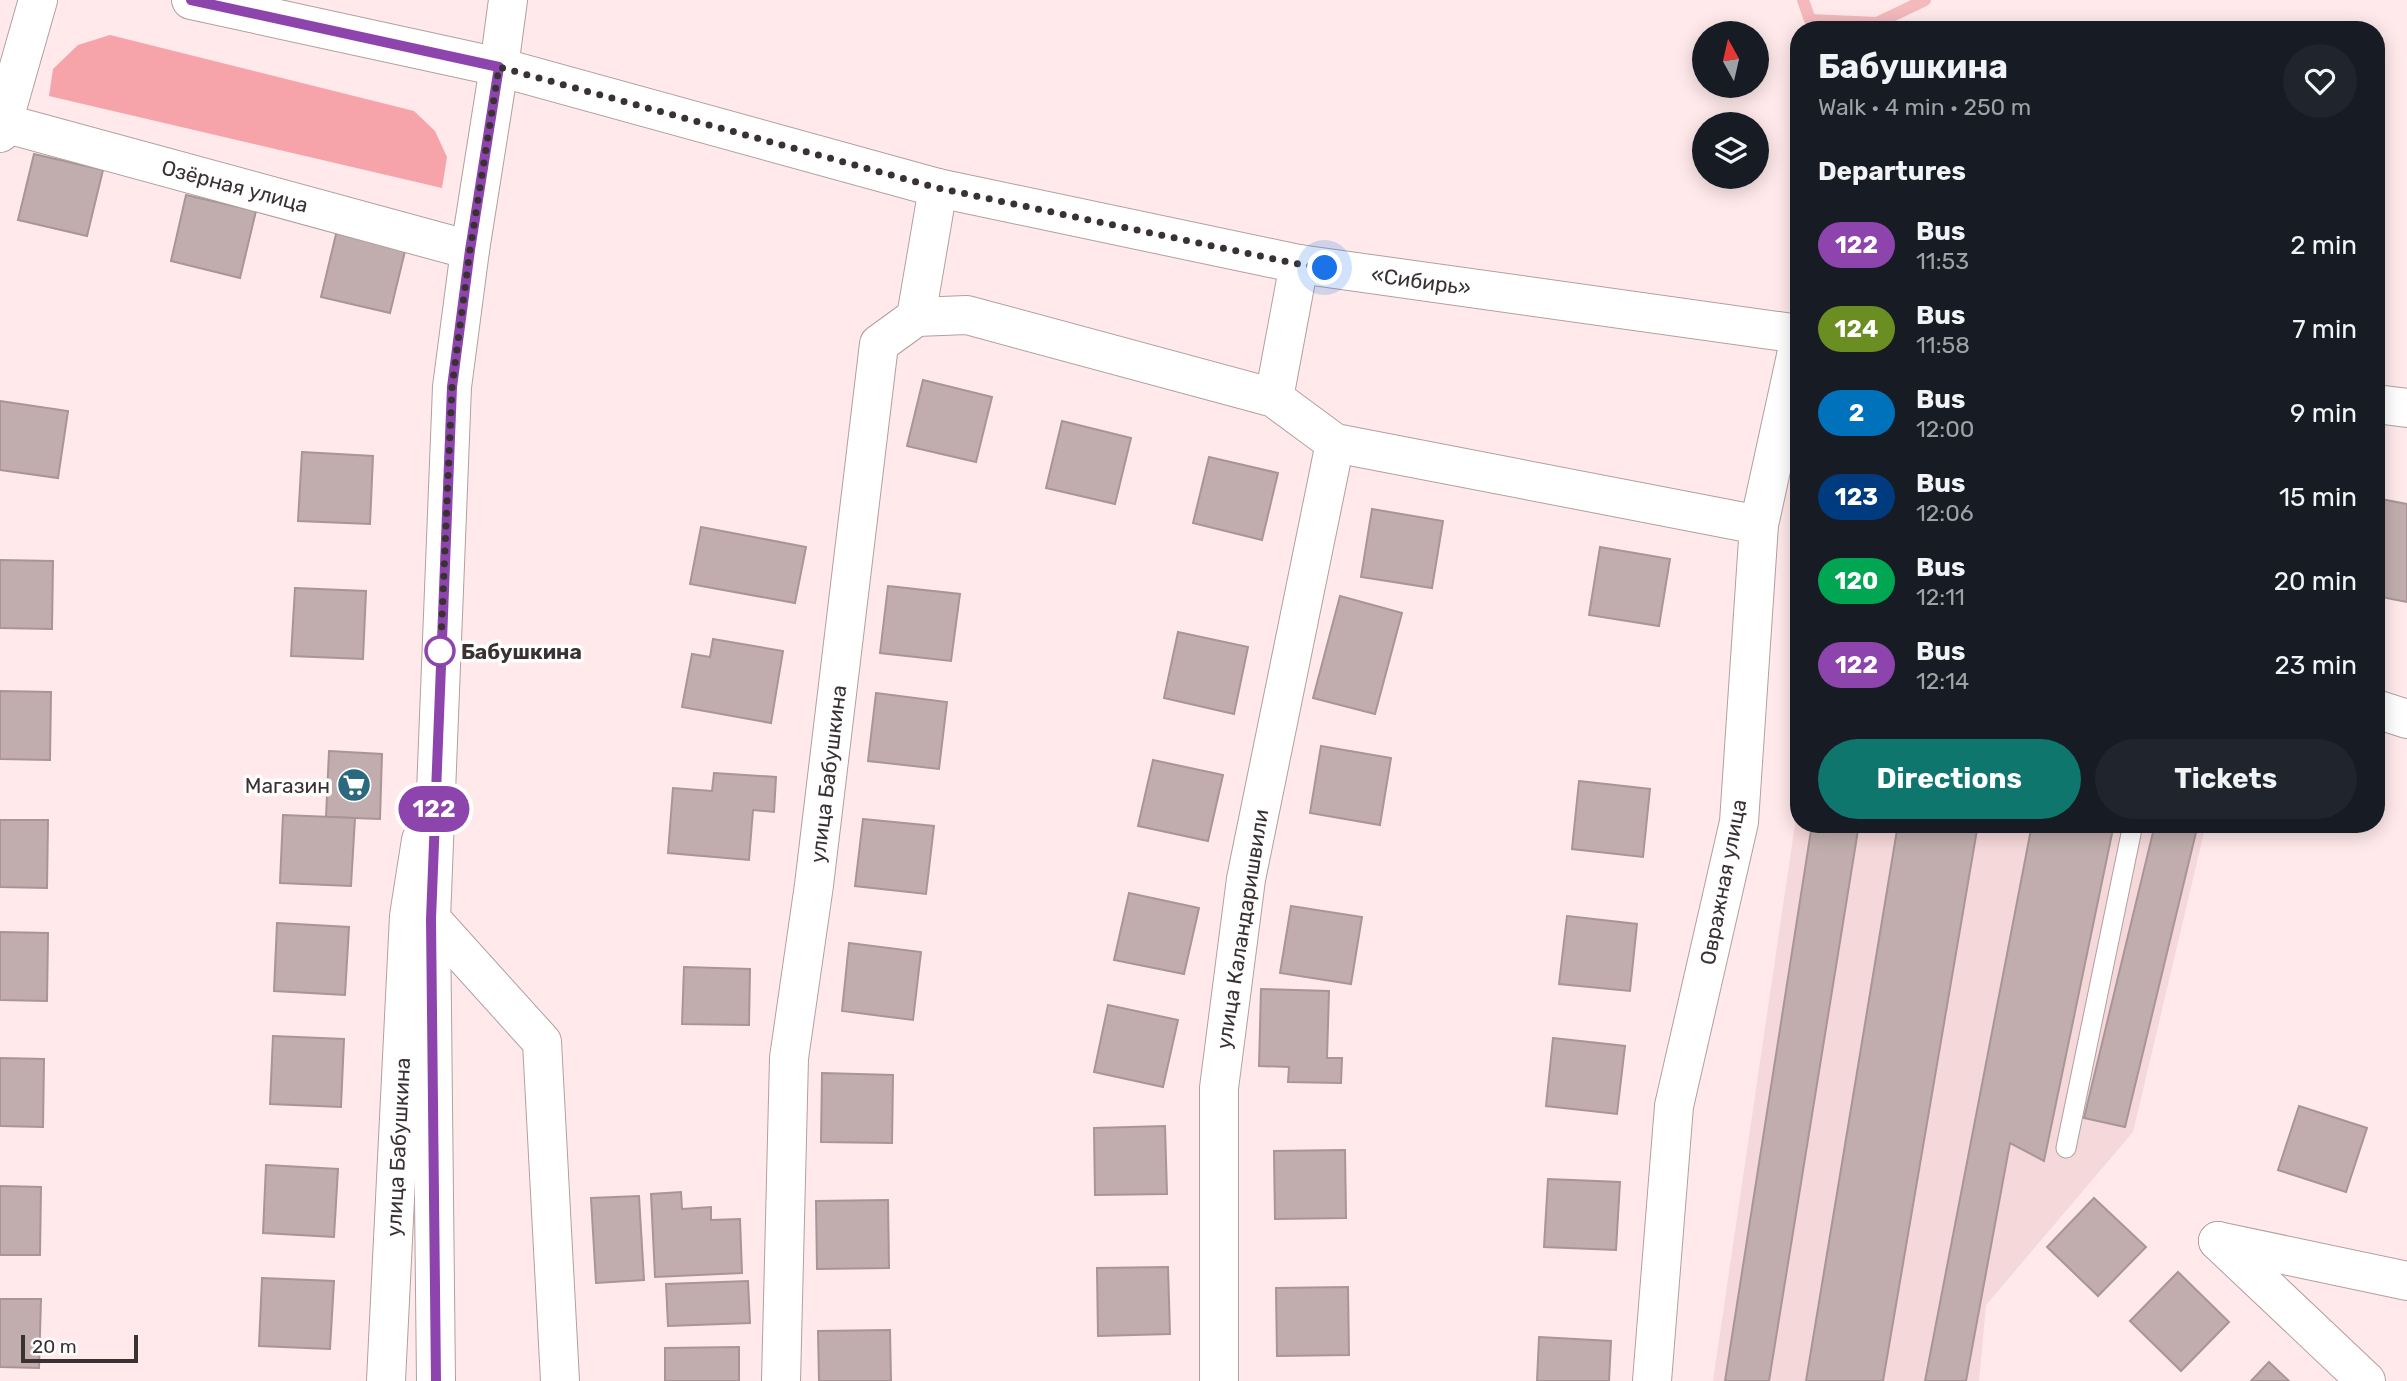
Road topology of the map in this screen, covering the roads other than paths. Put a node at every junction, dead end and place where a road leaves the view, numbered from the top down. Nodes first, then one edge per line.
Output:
1 (38, 0) edge
2 (191, 0) edge
3 (508, 0) edge
4 (499, 67) junction
5 (1, 126) edge
6 (938, 188) junction
7 (470, 250) junction
8 (1298, 264) junction
9 (916, 317) junction
10 (1790, 333) edge
11 (1790, 383) edge
12 (1274, 398) junction
13 (2385, 405) edge
14 (2407, 408) edge
15 (1335, 443) junction
16 (1759, 525) junction
17 (2385, 712) edge
18 (2407, 719) edge
19 (436, 748) junction
20 (2131, 833) edge
21 (431, 919) junction
22 (2066, 1148) dead end
23 (2407, 1281) edge
24 (386, 1381) edge
25 (436, 1381) edge
26 (560, 1381) edge
27 (781, 1381) edge
28 (1219, 1381) edge
29 (1652, 1381) edge
30 (2365, 1381) edge

1 - 5 street
2 - 4 street, «Сибирь»
3 - 4 street
4 - 6 street, «Сибирь»
4 - 7 street
5 - 7 street, Озёрная улица
6 - 8 street, «Сибирь»
6 - 9 street
7 - 19 street
8 - 10 street, «Сибирь»
8 - 12 street
9 - 12 street
9 - 27 street, улица Бабушкина
11 - 16 street, Овражная улица
12 - 15 street
13 - 14 street
15 - 16 street
15 - 28 street, улица Каландаришвили
16 - 29 street, Овражная улица
17 - 18 street
19 - 21 street
19 - 24 street, улица Бабушкина
20 - 22 lane
21 - 25 street
21 - 26 street
23 - 30 street

